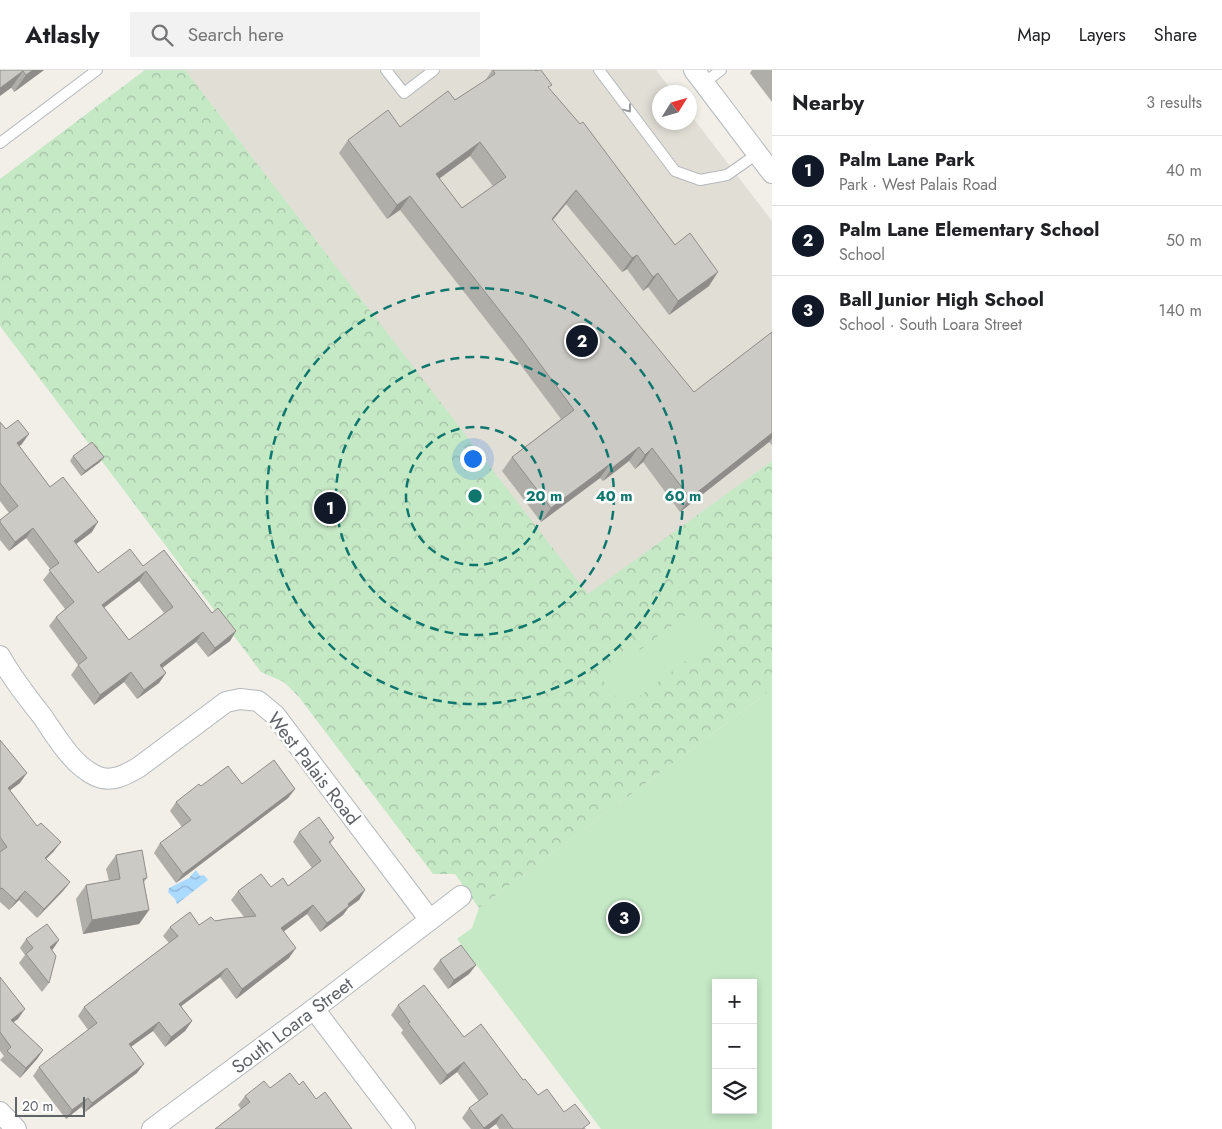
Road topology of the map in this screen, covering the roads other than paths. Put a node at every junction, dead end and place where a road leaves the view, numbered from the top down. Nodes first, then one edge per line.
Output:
1 (97, 70) edge
2 (386, 70) edge
3 (434, 70) edge
4 (599, 70) edge
5 (721, 70) edge
6 (699, 76) edge
7 (0, 143) edge
8 (757, 154) junction
9 (772, 173) edge
10 (0, 656) edge
11 (461, 896) dead end
12 (430, 920) junction
13 (314, 1009) junction
14 (0, 1112) edge
15 (16, 1129) edge
16 (152, 1129) edge
17 (405, 1129) edge

1 - 7 lane
2 - 3 lane
4 -> 8 lane
5 - 6 lane
6 - 8 street
8 - 9 street
10 - 12 street, West Palais Road
11 - 12 street, South Loara Street
12 - 13 street, South Loara Street
13 - 16 street, South Loara Street
13 - 17 street
14 - 15 street

